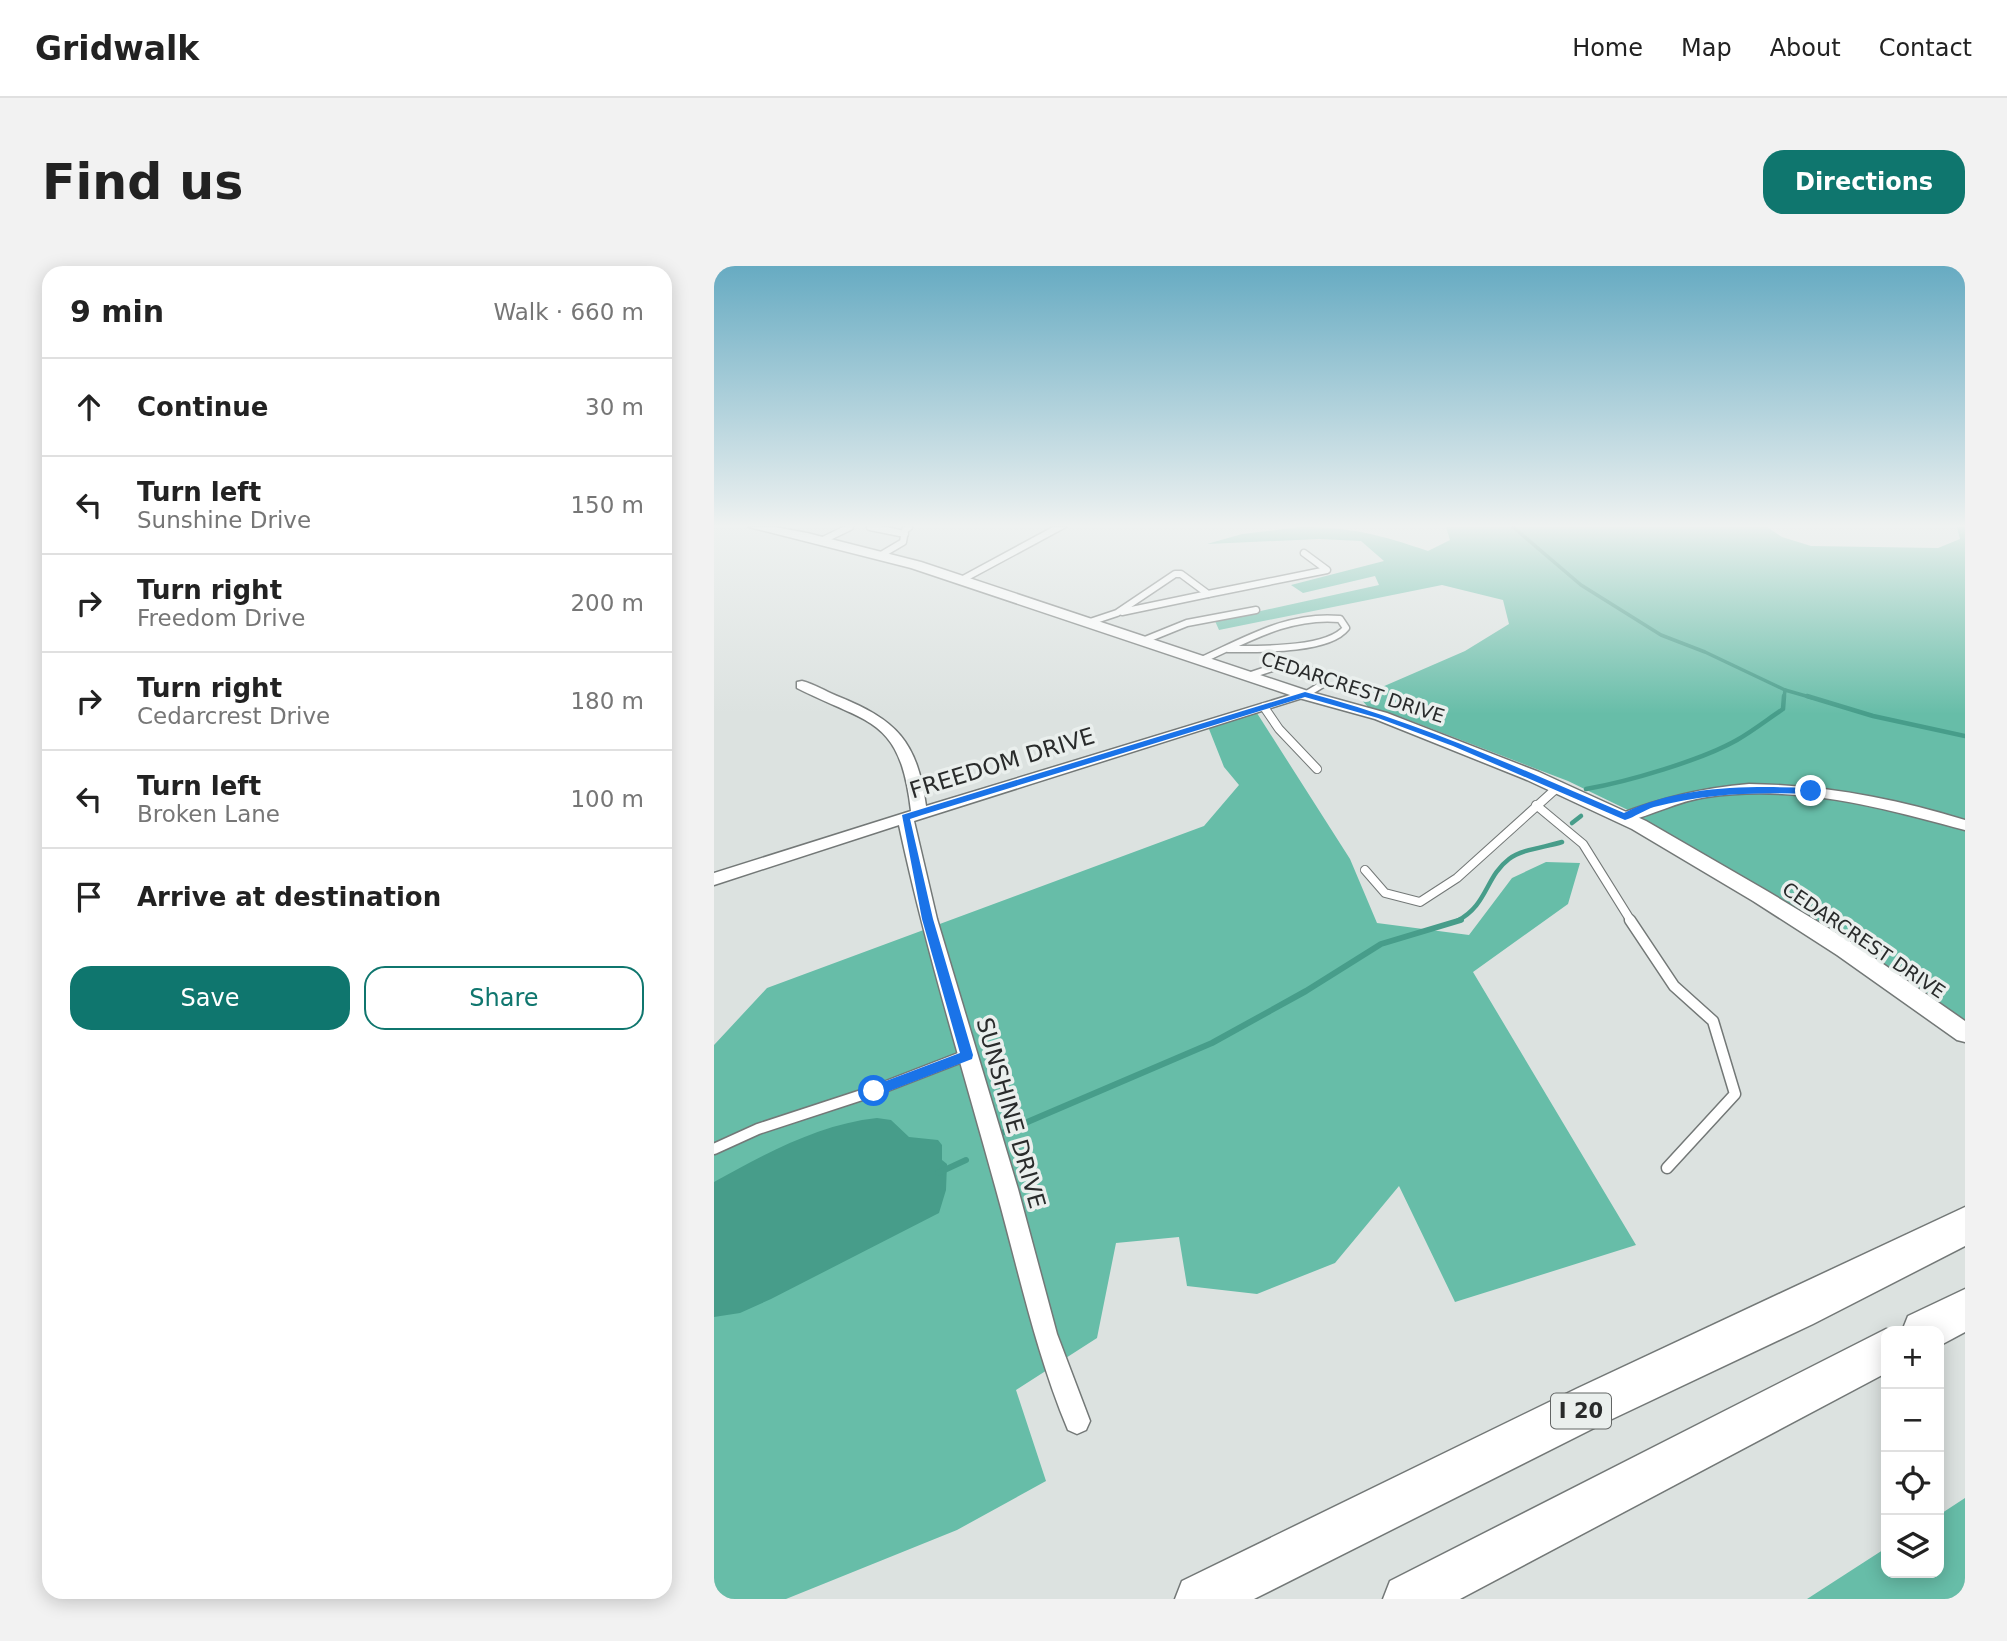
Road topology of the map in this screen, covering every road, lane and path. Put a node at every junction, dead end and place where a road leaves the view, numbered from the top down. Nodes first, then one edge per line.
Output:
1 (988, 589) edge
2 (1152, 589) edge
3 (1202, 589) edge
4 (1232, 589) edge
5 (1208, 594) junction
6 (1256, 610) dead end
7 (1117, 613) junction
8 (1090, 622) junction
9 (1144, 640) junction
10 (1228, 649) junction
11 (1204, 659) junction
12 (1251, 675) junction
13 (802, 685) dead end
14 (1305, 695) junction
15 (1264, 707) junction
16 (1317, 769) dead end
17 (1559, 786) junction
18 (1536, 805) junction
19 (912, 815) junction
20 (1625, 817) junction
21 (1965, 825) edge
22 (1366, 870) dead end
23 (714, 879) edge
24 (1965, 1033) edge
25 (967, 1055) junction
26 (714, 1149) edge
27 (1667, 1168) dead end
28 (1965, 1226) edge
29 (1965, 1310) edge
30 (1933, 1326) edge
31 (1881, 1353) edge
32 (1077, 1421) dead end
33 (1200, 1599) edge
34 (1408, 1599) edge

1 - 8 street, CEDARCREST DRIVE
2 - 7 lane
3 - 5 lane
4 - 5 lane
5 - 7 lane
6 - 9 lane
7 - 8 lane
8 - 9 street, CEDARCREST DRIVE
9 - 11 street, CEDARCREST DRIVE
10 - 10 lane
10 - 11 lane
11 - 12 street, CEDARCREST DRIVE
12 - 14 street, CEDARCREST DRIVE
12 - 14 lane
13 - 19 street, SUNSHINE DRIVE
14 - 15 street, FREEDOM DRIVE
14 - 17 street, CEDARCREST DRIVE
15 - 16 lane
15 - 19 street, FREEDOM DRIVE
17 - 18 lane
17 - 20 street, CEDARCREST DRIVE
18 - 22 lane
18 - 27 lane
19 - 23 street, FREEDOM DRIVE
19 - 25 street, SUNSHINE DRIVE
20 - 21 street
20 - 24 street, CEDARCREST DRIVE
25 - 26 lane
25 - 32 street, SUNSHINE DRIVE
28 - 33 highway, I 20
29 - 30 highway
31 - 34 highway

